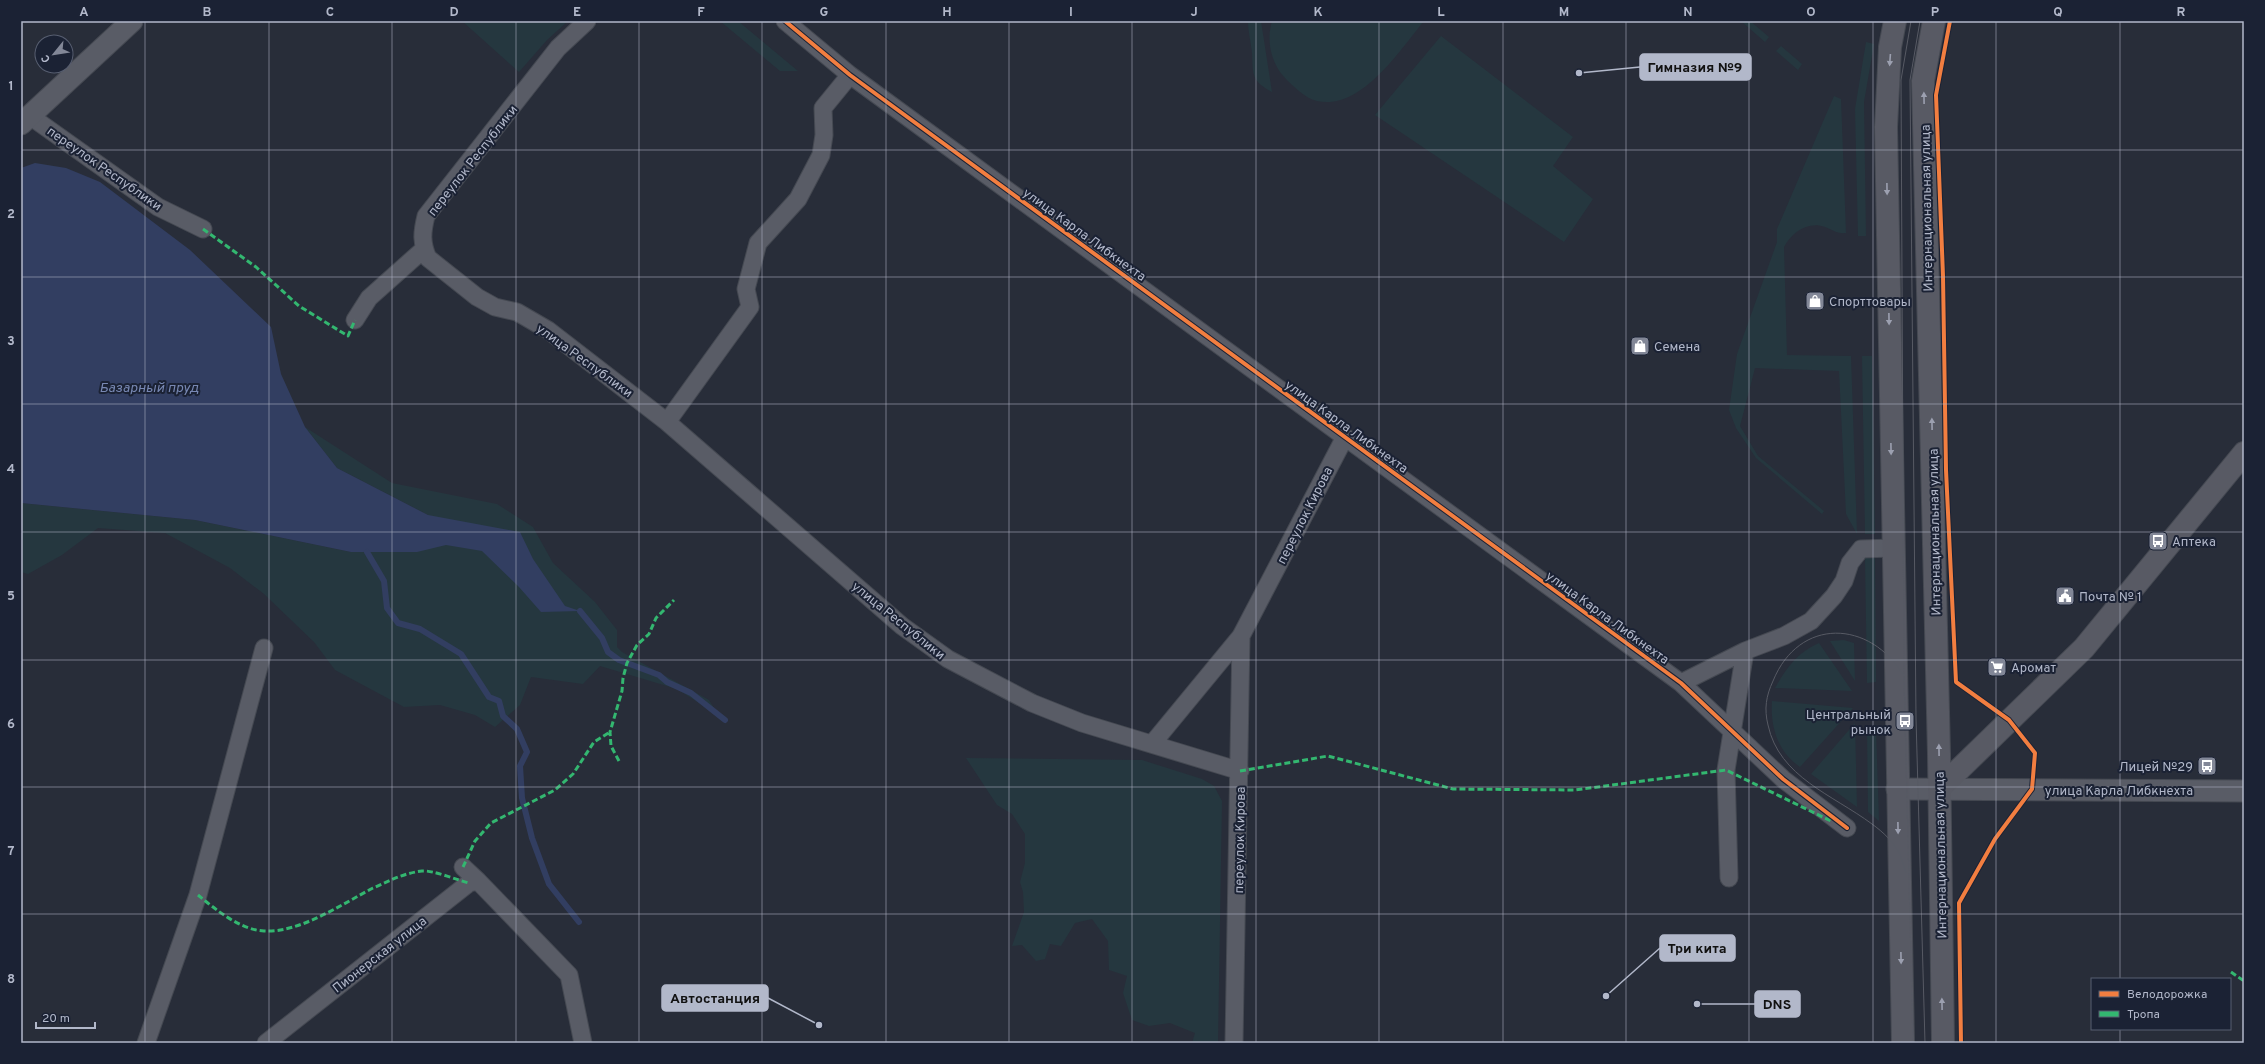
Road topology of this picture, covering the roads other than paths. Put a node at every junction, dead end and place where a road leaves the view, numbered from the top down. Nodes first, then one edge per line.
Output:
1 (132, 21) edge
2 (587, 21) edge
3 (785, 21) edge
4 (1895, 21) edge
5 (1934, 21) edge
6 (850, 75) junction
7 (25, 120) edge
8 (203, 229) dead end
9 (424, 249) junction
10 (355, 320) dead end
11 (667, 422) junction
12 (1344, 436) junction
13 (2244, 453) edge
14 (1893, 548) junction
15 (1241, 636) junction
16 (264, 648) dead end
17 (1745, 651) junction
18 (1681, 683) junction
19 (1733, 731) junction
20 (1152, 744) junction
21 (1240, 771) junction
22 (1939, 789) junction
23 (1897, 790) junction
24 (2244, 791) edge
25 (1847, 828) dead end
26 (463, 867) dead end
27 (1729, 878) dead end
28 (478, 881) junction
29 (146, 1043) edge
30 (266, 1043) edge
31 (583, 1043) edge
32 (1234, 1043) edge
33 (1903, 1043) edge
34 (1943, 1043) edge

1 - 7 street
2 - 9 street, переулок Республики
3 - 6 street, улица Карла Либкнехта
4 -> 14 main road
22 -> 5 main road, Интернациональная улица
6 - 11 street
6 - 12 street, улица Карла Либкнехта
7 - 8 street, переулок Республики
9 - 10 street
9 - 11 street, улица Республики
11 - 20 street, улица Республики
12 - 15 street, переулок Кирова
12 - 18 street, улица Карла Либкнехта
13 - 22 main road
14 - 17 street
14 - 23 main road
15 - 20 street, переулок Кирова
15 - 21 street, переулок Кирова
16 - 29 street
17 - 18 street
17 - 19 street
18 - 19 street, улица Карла Либкнехта
19 - 25 street, улица Карла Либкнехта
19 - 27 street
20 - 21 street, улица Республики
21 - 32 street, переулок Кирова
22 - 23 street, улица Карла Либкнехта
22 - 24 street, улица Карла Либкнехта
34 -> 22 main road, Интернациональная улица
23 -> 33 main road
26 - 28 street
28 - 30 street, Пионерская улица
28 - 31 street

